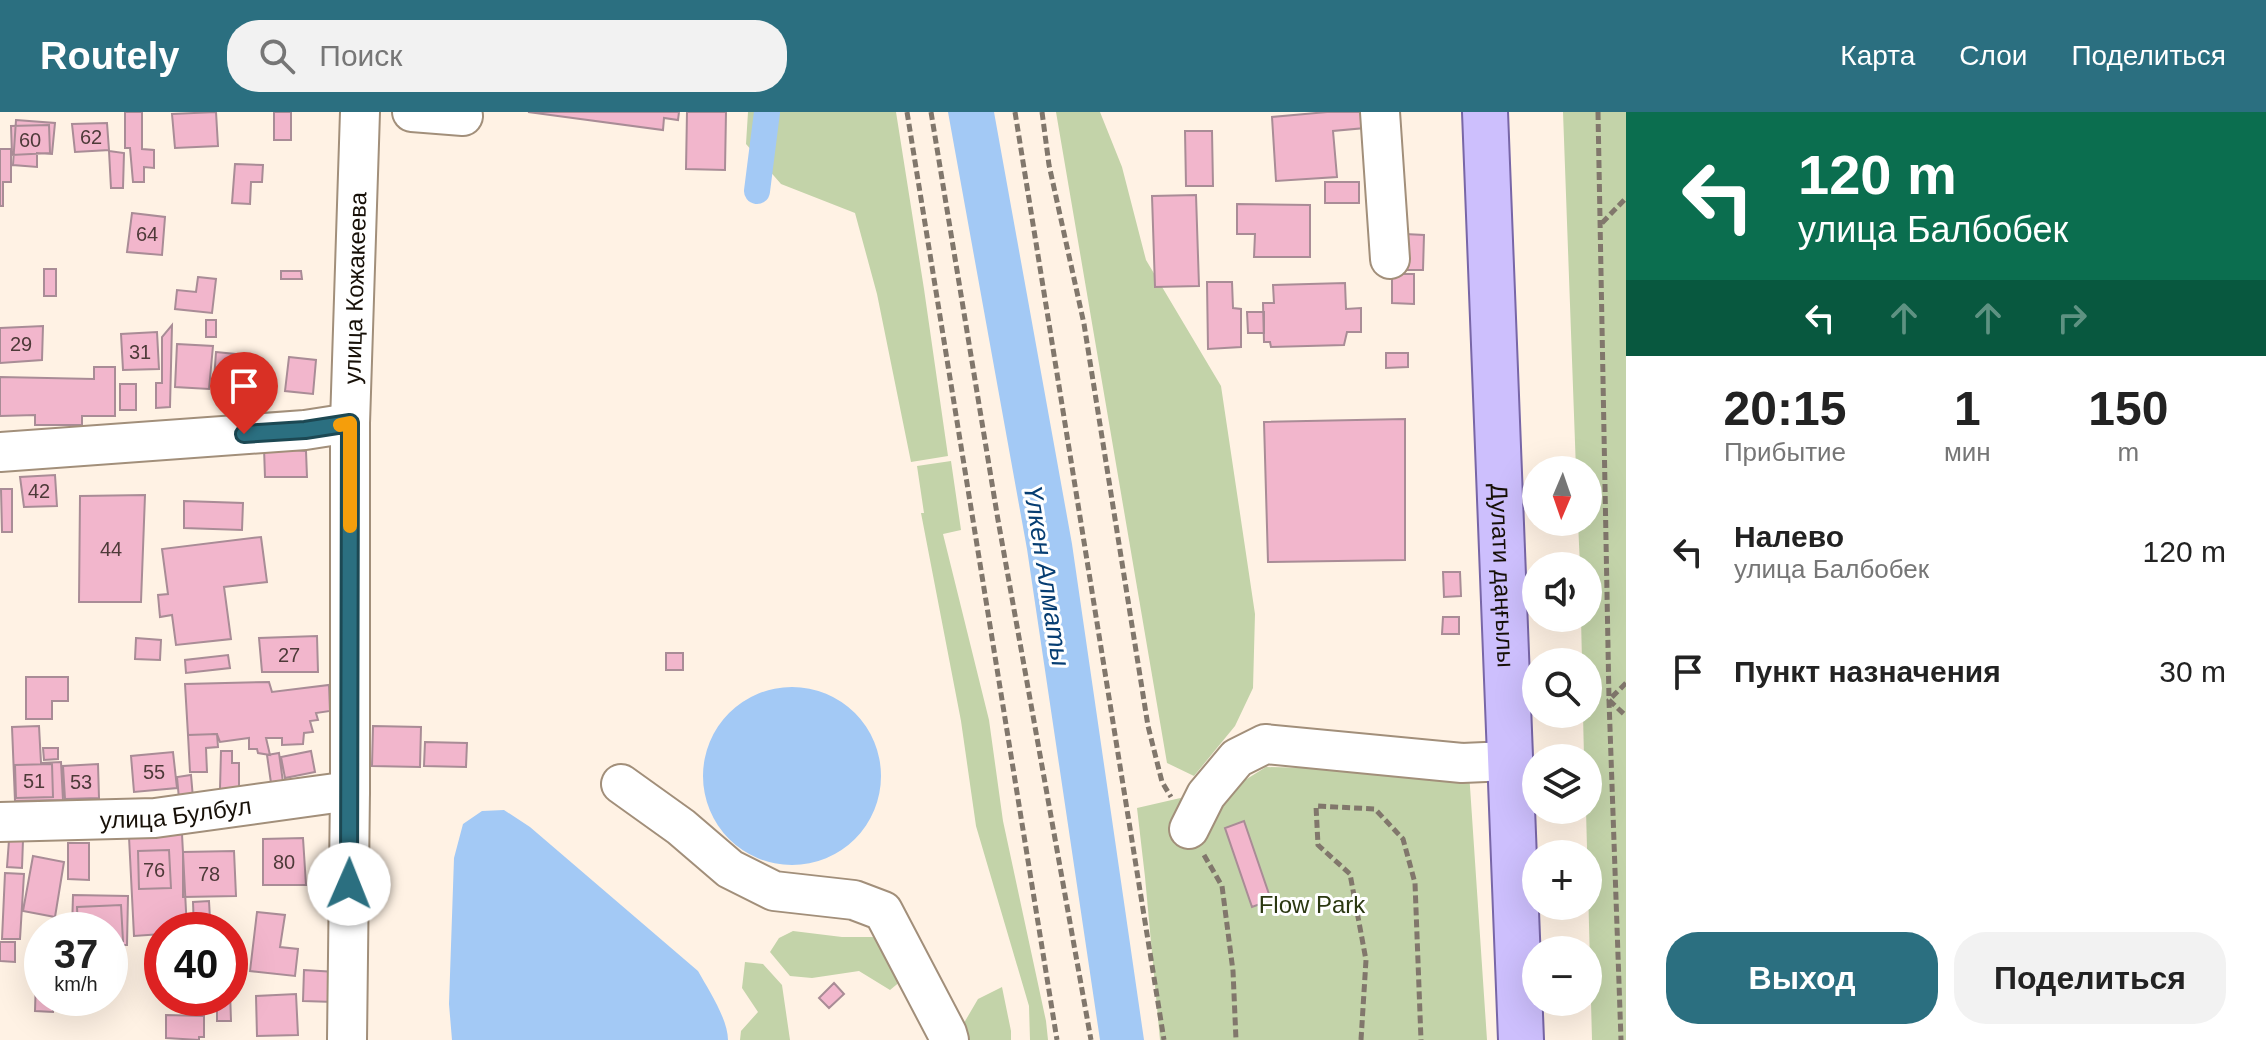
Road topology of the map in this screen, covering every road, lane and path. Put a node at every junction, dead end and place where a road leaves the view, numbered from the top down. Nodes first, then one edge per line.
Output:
1 (360, 112) edge
2 (412, 112) edge
3 (907, 112) edge
4 (931, 112) edge
5 (1015, 112) edge
6 (1042, 112) edge
7 (1380, 112) edge
8 (1485, 112) edge
9 (1598, 112) edge
10 (463, 116) dead end
11 (1626, 198) edge
12 (1602, 224) junction
13 (1390, 259) dead end
14 (350, 423) junction
15 (0, 452) edge
16 (1626, 683) edge
17 (1609, 700) junction
18 (1626, 716) edge
19 (1509, 761) junction
20 (621, 784) dead end
21 (350, 791) junction
22 (0, 822) edge
23 (1189, 829) junction
24 (347, 1040) edge
25 (949, 1040) edge
26 (1057, 1040) edge
27 (1091, 1040) edge
28 (1164, 1040) edge
29 (1236, 1040) edge
30 (1361, 1040) edge
31 (1421, 1040) edge
32 (1521, 1040) edge
33 (1621, 1040) edge

1 - 14 street, улица Кожакеева
2 - 10 street
3 - 26 path
4 - 27 path
5 - 28 path
6 - 23 path
7 - 13 street
8 - 19 main road, Дулати даңғылы
9 - 12 path
11 - 12 path
12 - 17 path
14 - 15 street
14 - 21 street, улица Кожакеева
16 - 17 path
17 - 18 path
17 - 33 path
19 - 23 street
19 - 32 main road, Дулати даңғылы
20 - 25 street
21 - 22 street, улица Булбул
21 - 24 street, улица Кожакеева
23 - 29 path
30 - 31 path

